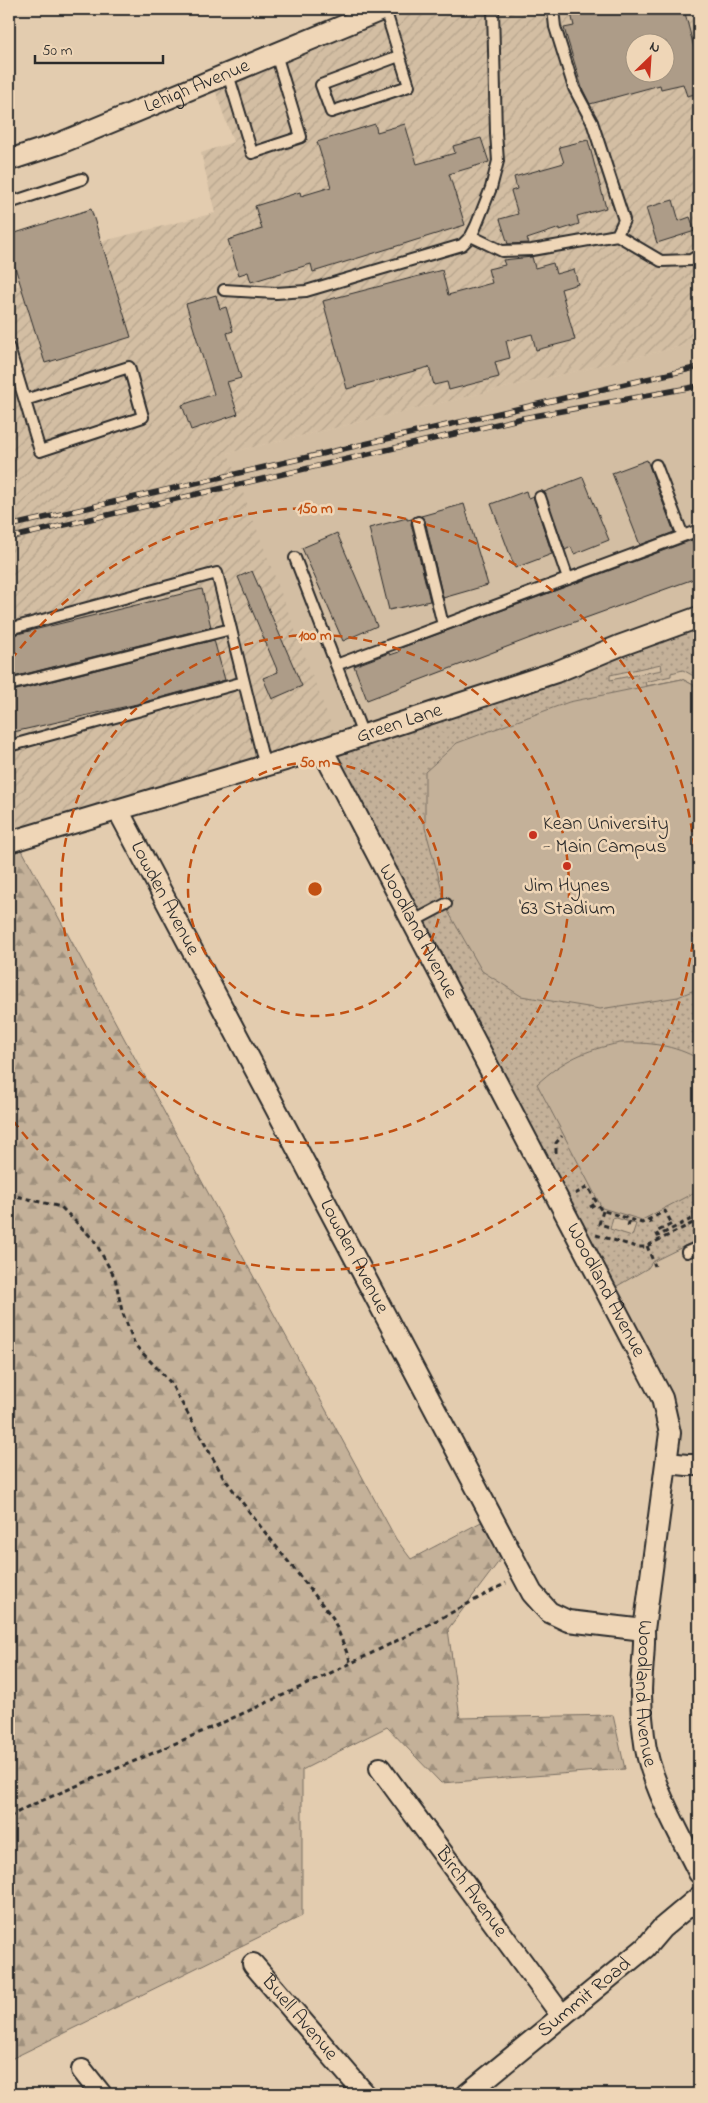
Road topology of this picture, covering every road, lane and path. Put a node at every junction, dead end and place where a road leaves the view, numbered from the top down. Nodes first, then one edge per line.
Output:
1 (384, 9) edge
2 (493, 9) edge
3 (553, 9) edge
4 (276, 54) junction
5 (399, 56) junction
6 (228, 74) junction
7 (9, 160) edge
8 (82, 180) dead end
9 (9, 203) edge
10 (617, 235) junction
11 (471, 236) junction
12 (699, 255) edge
13 (224, 290) dead end
14 (9, 348) edge
15 (25, 400) junction
16 (656, 465) dead end
17 (540, 497) dead end
18 (418, 522) dead end
19 (699, 530) edge
20 (683, 536) junction
21 (295, 558) dead end
22 (568, 579) junction
23 (699, 617) edge
24 (443, 625) junction
25 (9, 629) edge
26 (231, 629) junction
27 (336, 665) junction
28 (244, 682) junction
29 (9, 685) edge
30 (363, 735) junction
31 (9, 746) edge
32 (322, 749) junction
33 (265, 766) junction
34 (118, 810) junction
35 (9, 842) edge
36 (446, 904) dead end
37 (412, 922) junction
38 (562, 1136) dead end
39 (559, 1161) dead end
40 (571, 1185) dead end
41 (575, 1194) junction
42 (9, 1196) edge
43 (579, 1201) dead end
44 (597, 1203) junction
45 (590, 1206) dead end
46 (603, 1211) junction
47 (699, 1215) edge
48 (630, 1219) junction
49 (649, 1219) junction
50 (688, 1220) junction
51 (693, 1223) junction
52 (699, 1224) edge
53 (628, 1226) dead end
54 (652, 1226) dead end
55 (610, 1227) dead end
56 (594, 1231) dead end
57 (647, 1246) junction
58 (699, 1247) edge
59 (687, 1252) dead end
60 (655, 1266) dead end
61 (667, 1463) junction
62 (699, 1465) edge
63 (522, 1574) junction
64 (644, 1630) junction
65 (351, 1663) junction
66 (380, 1768) dead end
67 (9, 1817) edge
68 (699, 1873) edge
69 (699, 1897) edge
70 (253, 1964) dead end
71 (562, 2016) junction
72 (82, 2070) dead end
73 (101, 2094) edge
74 (364, 2094) edge
75 (467, 2094) edge

1 - 4 street, Lehigh Avenue
1 - 5 lane
2 - 11 lane
3 - 10 lane
4 - 6 street, Lehigh Avenue
4 - 6 lane
5 - 5 lane
6 - 7 street, Lehigh Avenue
8 - 9 lane
10 - 11 lane
10 - 12 lane
11 - 13 lane
14 - 15 lane
15 - 15 lane
16 - 20 lane
17 - 22 lane
18 - 24 lane
19 - 20 lane
20 - 22 lane
21 - 27 lane
22 - 24 lane
23 - 30 street, Green Lane
24 - 27 lane
25 - 26 lane
26 - 28 lane
26 - 29 lane
27 - 30 lane
28 - 31 lane
28 - 33 lane
30 - 32 street, Green Lane
32 - 33 street, Green Lane
32 - 37 street, Woodland Avenue
33 - 34 street, Green Lane
34 - 35 street, Green Lane
34 - 63 street, Lowden Avenue
36 - 37 lane
37 - 61 street, Woodland Avenue
38 - 39 path
40 - 41 path
41 - 43 path
41 - 44 path
42 - 65 path
44 - 45 path
44 - 46 path
46 - 48 path
46 - 55 path
47 - 50 path
48 - 49 path
48 - 53 path
49 - 50 path
49 - 54 path
50 - 51 path
51 - 52 path
51 - 57 path
56 - 57 path
57 - 60 path
58 - 59 lane
61 - 62 street
61 - 64 street, Woodland Avenue
63 - 64 street, Lowden Avenue
63 - 65 path
64 - 68 street, Woodland Avenue
65 - 67 path
66 - 71 street, Birch Avenue
69 - 71 street, Summit Road
70 - 74 street, Buell Avenue
71 - 75 street, Summit Road
72 - 73 street

